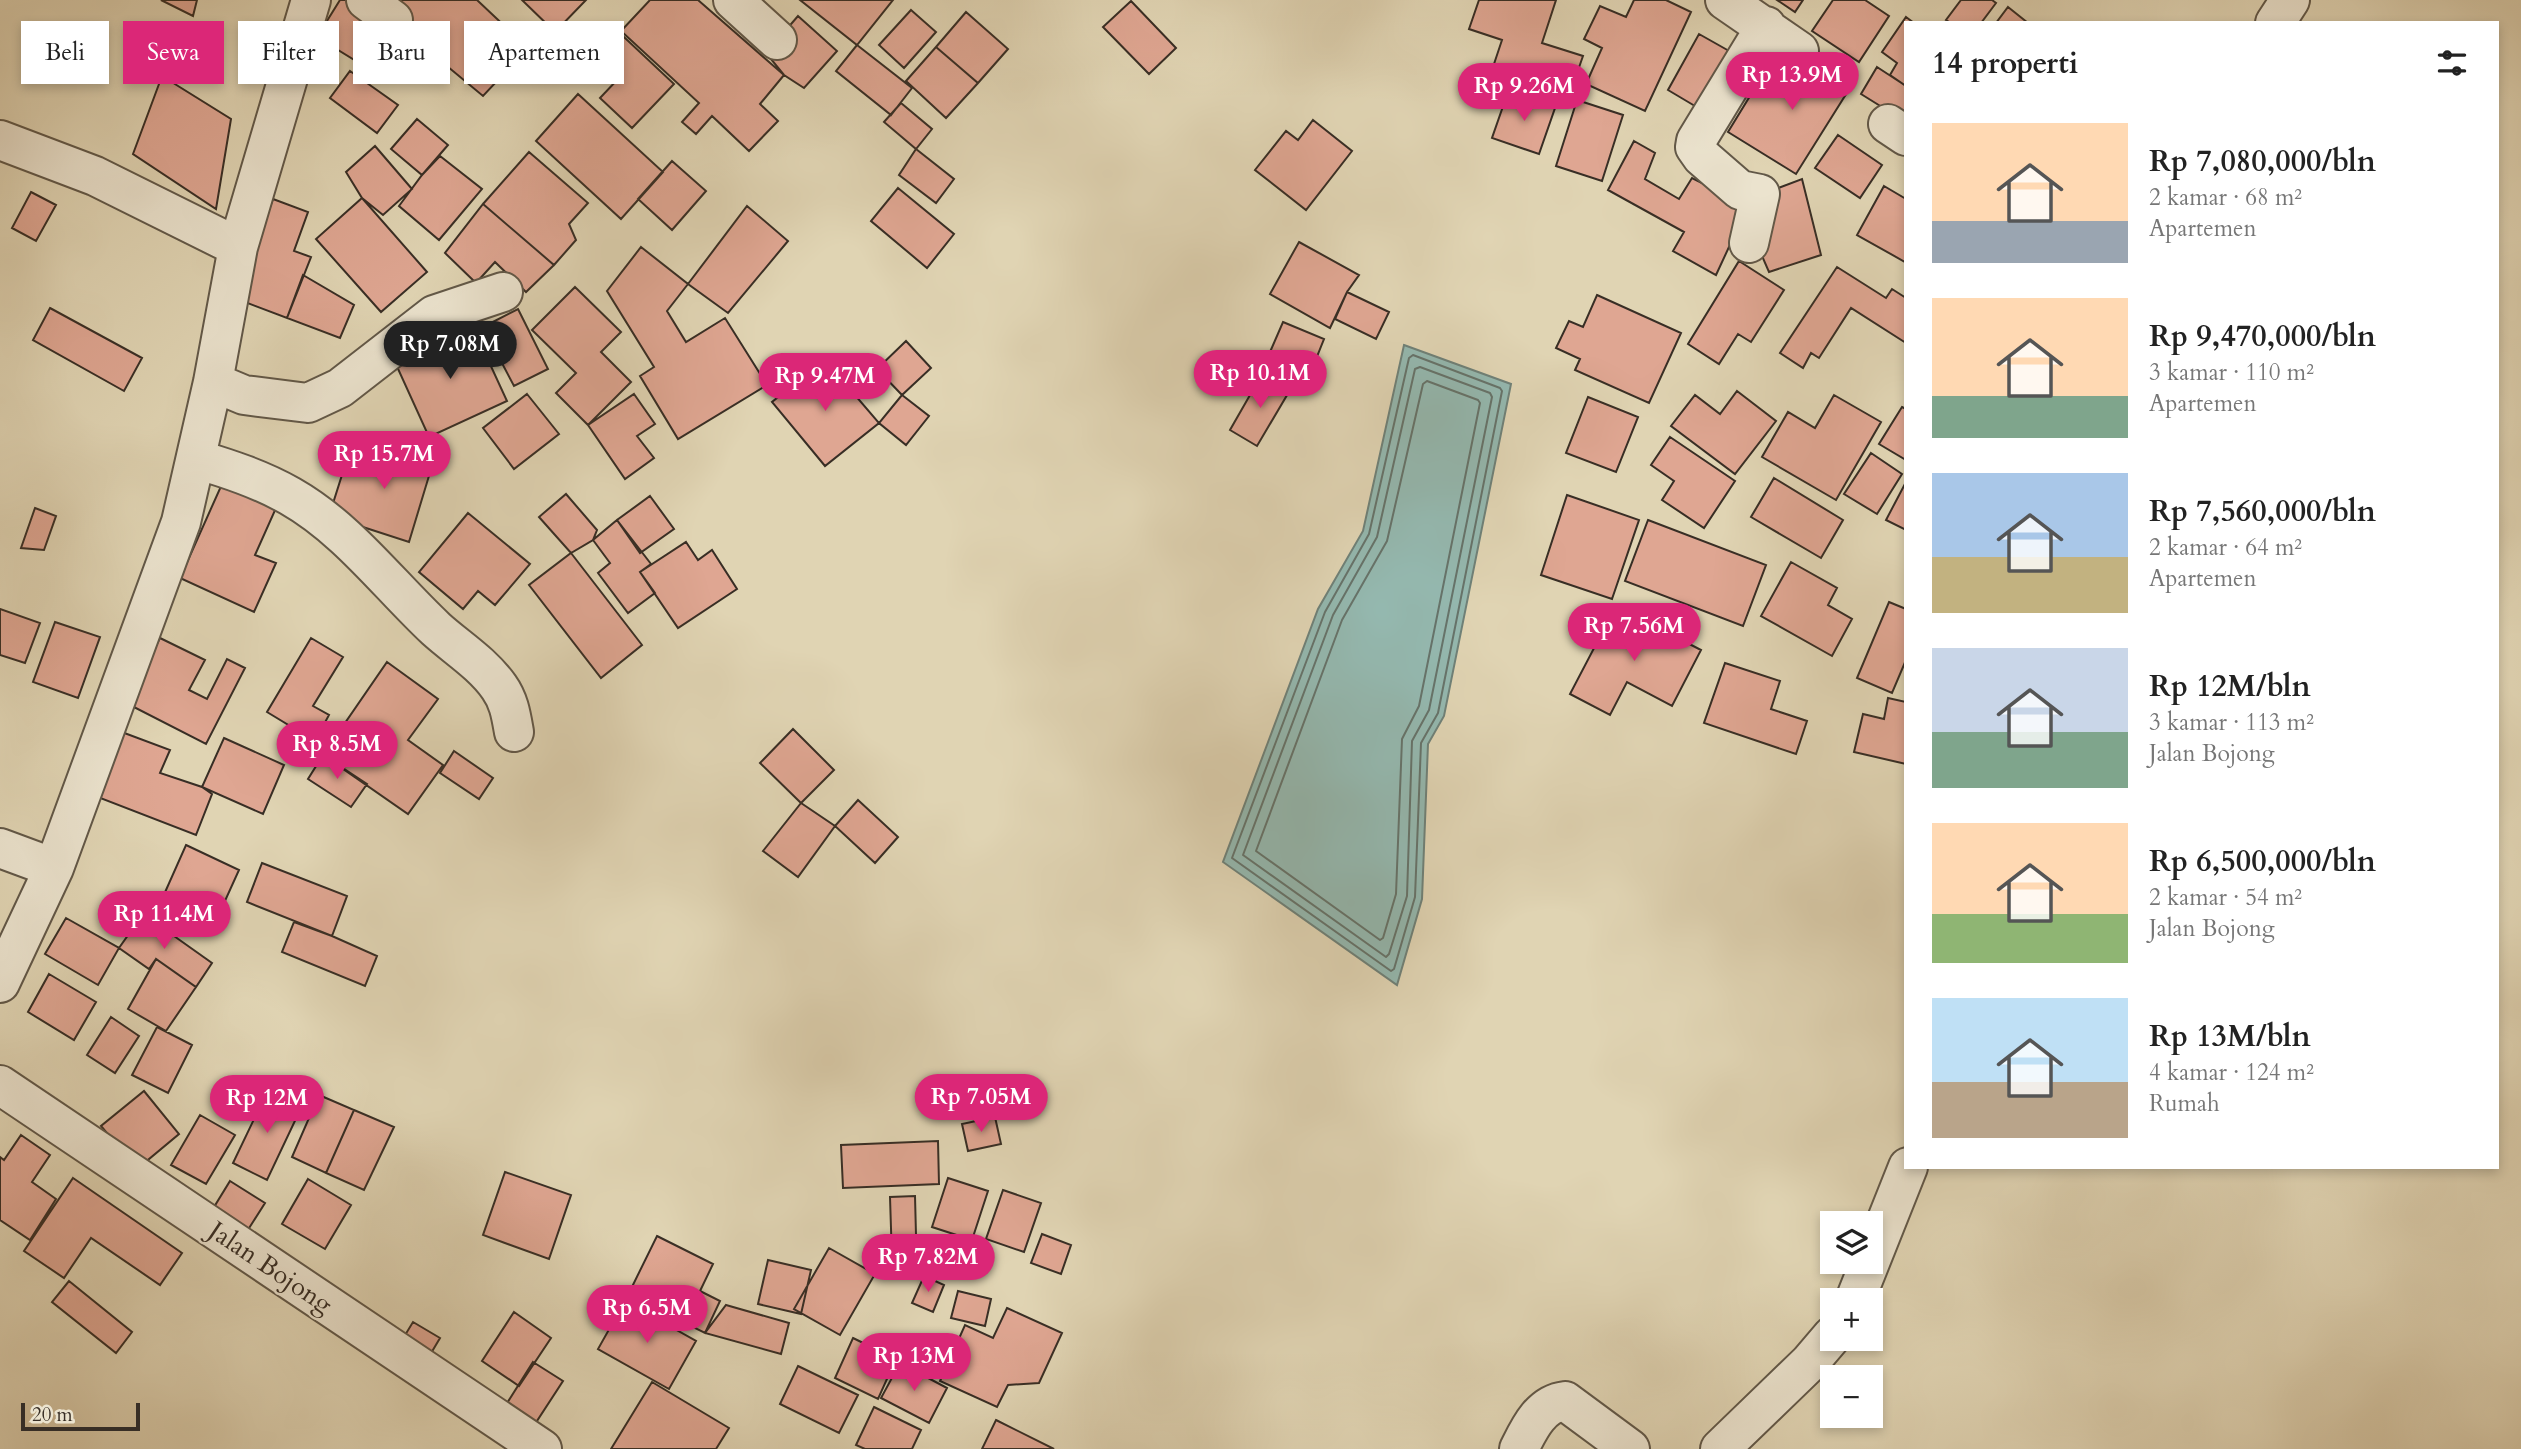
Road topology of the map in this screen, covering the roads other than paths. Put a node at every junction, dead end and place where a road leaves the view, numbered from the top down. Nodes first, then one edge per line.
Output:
1 (311, 0) edge
2 (733, 0) edge
3 (1725, 0) edge
4 (2290, 0) edge
5 (2276, 21) edge
6 (1766, 26) junction
7 (778, 40) dead end
8 (1799, 51) dead end
9 (0, 140) edge
10 (1749, 243) dead end
11 (238, 247) junction
12 (503, 292) dead end
13 (213, 382) junction
14 (196, 459) junction
15 (514, 732) dead end
16 (0, 848) edge
17 (54, 868) junction
18 (0, 983) edge
19 (0, 1085) edge
20 (1908, 1169) edge
21 (1860, 1288) edge
22 (1820, 1350) edge
23 (542, 1449) edge
24 (1519, 1449) edge
25 (1630, 1449) edge
26 (1720, 1449) edge

1 - 11 street
2 - 7 street
3 - 6 street
4 - 5 street
6 - 8 street
6 - 10 street
9 - 11 street
11 - 13 street
12 - 13 street
13 - 14 street
14 - 15 street
14 - 17 street
16 - 17 street
17 - 18 street
19 - 23 street, Jalan Bojong
20 - 21 street
22 - 26 street
24 - 25 street

